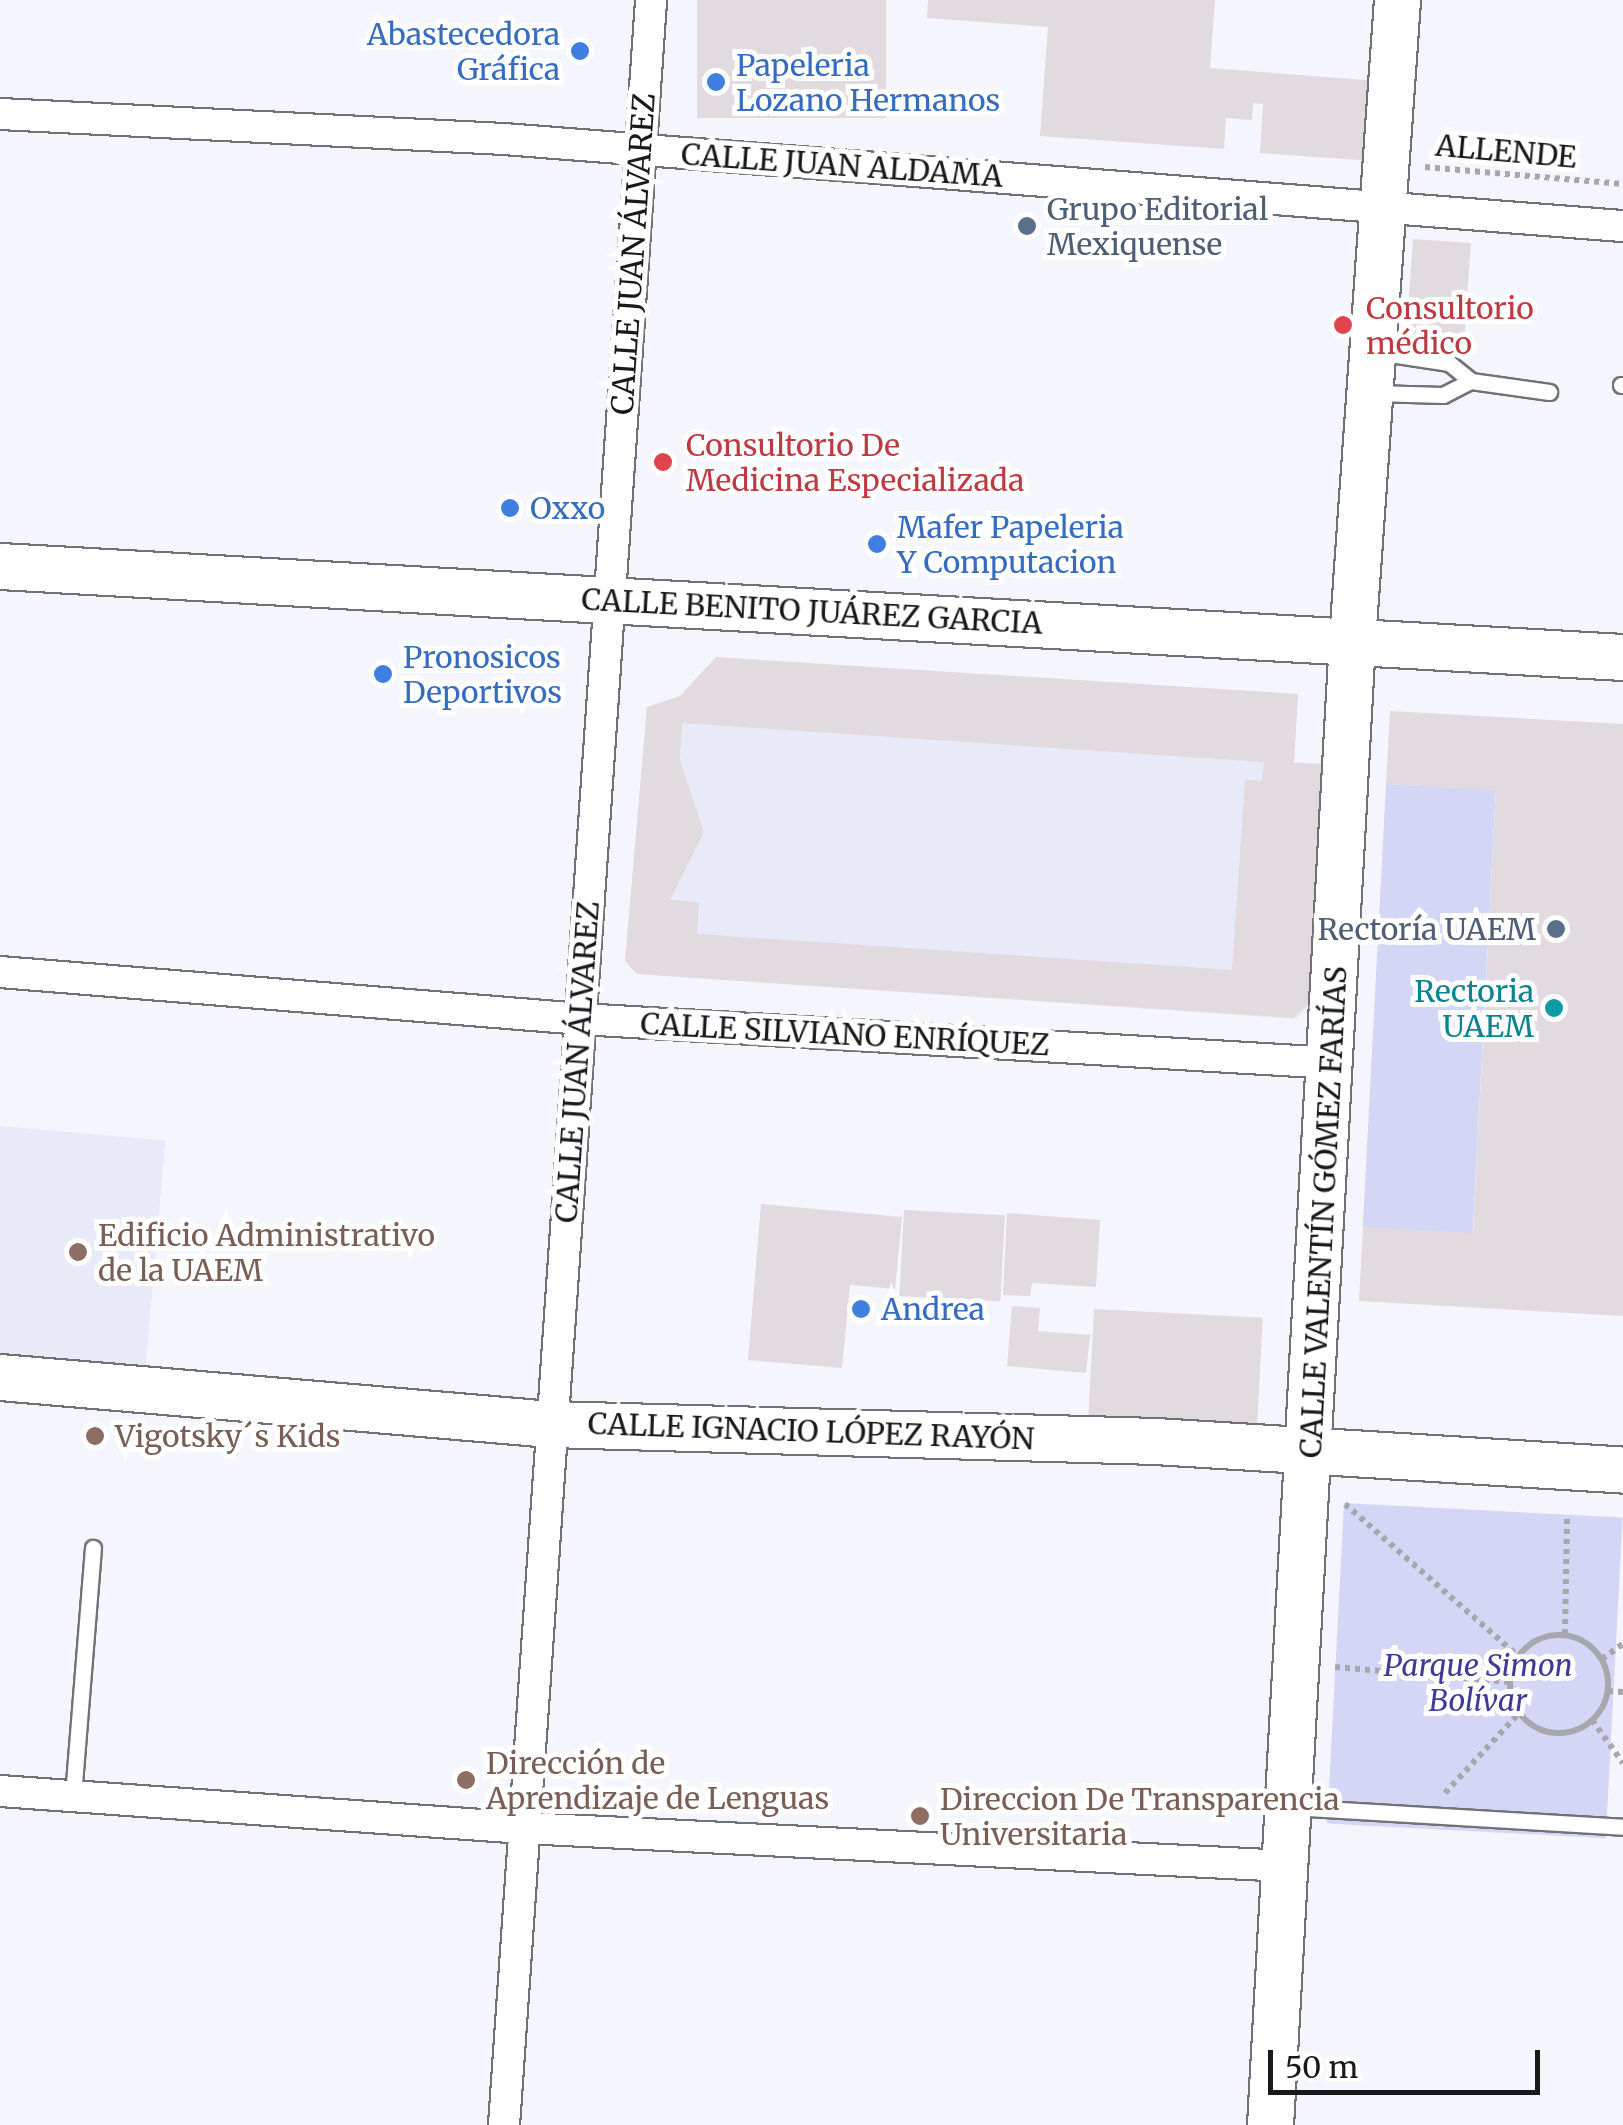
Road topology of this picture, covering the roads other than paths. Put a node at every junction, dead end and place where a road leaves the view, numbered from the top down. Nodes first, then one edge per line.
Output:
1 (651, 0) edge
2 (1397, 0) edge
3 (0, 114) edge
4 (640, 150) junction
5 (1383, 208) junction
6 (1623, 226) edge
7 (1372, 372) junction
8 (1471, 381) junction
9 (1548, 392) dead end
10 (0, 566) edge
11 (610, 600) junction
12 (1352, 640) junction
13 (1623, 657) edge
14 (0, 972) edge
15 (580, 1019) junction
16 (1332, 1062) junction
17 (0, 1377) edge
18 (550, 1424) junction
19 (1309, 1452) junction
20 (1623, 1470) edge
21 (94, 1548) dead end
22 (0, 1791) edge
23 (73, 1796) junction
24 (1290, 1807) junction
25 (1623, 1827) edge
26 (524, 1828) junction
27 (1286, 1866) junction
28 (504, 2125) edge
29 (1270, 2125) edge

1 - 4 street, CALLE JUAN ÁLVAREZ
2 - 5 main road, CALLE VALENTÍN GÓMEZ FARÍAS
3 - 4 street, CALLE JUAN ALDAMA
4 - 5 street, CALLE JUAN ALDAMA
4 - 11 street, CALLE JUAN ÁLVAREZ
5 - 6 street, CALLE JUAN ALDAMA
5 - 7 main road, CALLE VALENTÍN GÓMEZ FARÍAS
7 - 8 lane
7 - 8 lane
7 - 12 main road, CALLE VALENTÍN GÓMEZ FARÍAS
8 - 9 lane
10 - 11 main road, CALLE BENITO JUÁREZ GARCIA
11 - 12 main road, CALLE BENITO JUÁREZ GARCIA
11 - 15 street, CALLE JUAN ÁLVAREZ
12 - 13 main road, CALLE BENITO JUÁREZ GARCIA
12 - 16 main road, CALLE VALENTÍN GÓMEZ FARÍAS
14 - 15 street, CALLE SILVIANO ENRÍQUEZ
15 - 16 street, CALLE SILVIANO ENRÍQUEZ
15 - 18 street, CALLE JUAN ÁLVAREZ
16 - 19 main road, CALLE VALENTÍN GÓMEZ FARÍAS
17 - 18 main road, CALLE IGNACIO LÓPEZ RAYÓN
18 - 19 main road, CALLE IGNACIO LÓPEZ RAYÓN
18 - 26 street, CALLE JUAN ÁLVAREZ
19 - 20 main road, CALLE IGNACIO LÓPEZ RAYÓN
19 - 24 main road, CALLE VALENTÍN GÓMEZ FARÍAS
21 - 23 lane
22 - 23 street
23 - 26 street
24 - 25 lane
24 - 27 main road, CALLE VALENTÍN GÓMEZ FARÍAS
26 - 27 street
26 - 28 street, CALLE JUAN ÁLVAREZ
27 - 29 main road, CALLE VALENTÍN GÓMEZ FARÍAS

